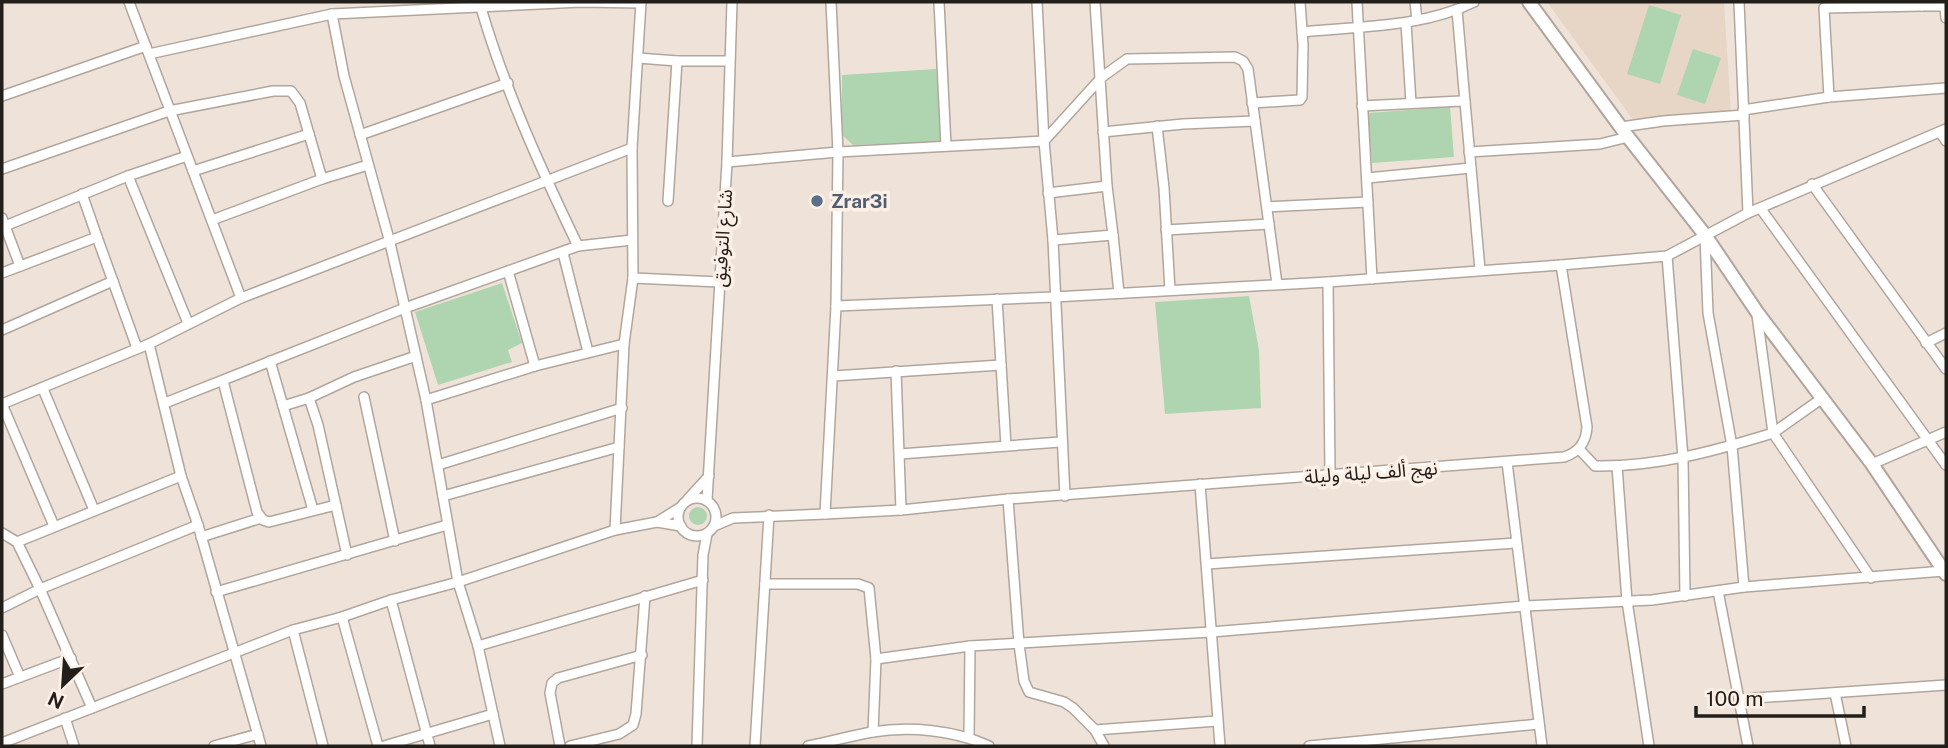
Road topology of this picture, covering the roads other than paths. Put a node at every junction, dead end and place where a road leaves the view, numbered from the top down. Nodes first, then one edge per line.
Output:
1 (129, 2) edge
2 (641, 2) edge
3 (732, 2) edge
4 (831, 2) edge
5 (939, 2) edge
6 (1037, 2) edge
7 (1096, 2) edge
8 (1300, 2) edge
9 (1357, 2) edge
10 (1415, 2) edge
11 (1474, 2) edge
12 (1529, 2) edge
13 (1738, 2) edge
14 (1921, 4) edge
15 (1824, 5) edge
16 (1946, 6) edge
17 (481, 8) junction
18 (1457, 10) junction
19 (332, 14) junction
20 (1946, 18) edge
21 (1417, 20) junction
22 (1406, 23) junction
23 (1358, 26) junction
24 (1302, 32) junction
25 (147, 50) junction
26 (638, 58) junction
27 (677, 61) junction
28 (729, 61) junction
29 (1102, 77) junction
30 (508, 83) junction
31 (1946, 88) edge
32 (2, 96) edge
33 (1829, 97) junction
34 (1465, 102) junction
35 (1252, 103) junction
36 (1411, 103) junction
37 (1362, 106) junction
38 (169, 111) junction
39 (1744, 113) junction
40 (1255, 121) junction
41 (1157, 126) junction
42 (1943, 130) edge
43 (1103, 132) junction
44 (1625, 132) junction
45 (309, 134) junction
46 (360, 135) junction
47 (1044, 141) junction
48 (1946, 141) edge
49 (946, 146) junction
50 (632, 148) junction
51 (838, 152) junction
52 (1469, 152) junction
53 (187, 156) junction
54 (727, 162) junction
55 (368, 165) junction
56 (1471, 168) junction
57 (2, 169) edge
58 (193, 171) junction
59 (128, 176) junction
60 (1367, 178) junction
61 (322, 179) junction
62 (546, 179) junction
63 (1812, 184) junction
64 (1107, 186) junction
65 (1048, 193) junction
66 (82, 194) junction
67 (668, 201) dead end
68 (1368, 202) junction
69 (1266, 207) junction
70 (1761, 209) junction
71 (1748, 213) junction
72 (212, 220) junction
73 (3, 222) edge
74 (1269, 224) junction
75 (1166, 230) junction
76 (1113, 235) junction
77 (1705, 235) junction
78 (97, 237) junction
79 (389, 240) junction
80 (632, 240) junction
81 (1053, 240) junction
82 (578, 246) junction
83 (563, 253) junction
84 (1667, 256) junction
85 (1561, 265) junction
86 (20, 266) junction
87 (1480, 270) junction
88 (508, 271) junction
89 (2, 273) edge
90 (633, 278) junction
91 (1372, 279) junction
92 (113, 281) junction
93 (719, 282) junction
94 (1328, 282) junction
95 (1277, 284) junction
96 (1170, 290) junction
97 (1119, 293) junction
98 (1054, 297) junction
99 (241, 298) junction
100 (997, 299) junction
101 (836, 306) junction
102 (405, 308) junction
103 (1757, 312) junction
104 (188, 323) junction
105 (2, 330) edge
106 (1946, 334) edge
107 (1926, 343) junction
108 (149, 344) junction
109 (624, 344) junction
110 (137, 348) junction
111 (588, 352) junction
112 (416, 356) junction
113 (271, 361) junction
114 (1001, 365) junction
115 (535, 366) junction
116 (1946, 369) edge
117 (896, 371) junction
118 (832, 376) junction
119 (223, 381) junction
120 (43, 389) junction
121 (364, 397) dead end
122 (309, 398) junction
123 (1821, 399) junction
124 (426, 400) junction
125 (165, 403) junction
126 (283, 407) junction
127 (622, 408) junction
128 (1946, 432) edge
129 (1773, 433) junction
130 (1927, 439) junction
131 (1060, 442) junction
132 (1006, 446) junction
133 (1732, 446) junction
134 (619, 447) junction
135 (1579, 449) junction
136 (900, 454) junction
137 (1683, 458) junction
138 (1507, 462) junction
139 (1872, 464) junction
140 (438, 465) junction
141 (1946, 465) edge
142 (1616, 466) junction
143 (710, 474) junction
144 (1330, 474) junction
145 (181, 476) junction
146 (1200, 484) junction
147 (443, 496) junction
148 (1065, 496) junction
149 (1008, 499) junction
150 (684, 504) junction
151 (710, 504) junction
152 (336, 505) junction
153 (94, 510) junction
154 (313, 510) junction
155 (901, 510) junction
156 (825, 513) junction
157 (769, 515) junction
158 (733, 517) junction
159 (261, 518) junction
160 (657, 522) junction
161 (198, 525) junction
162 (447, 525) junction
163 (54, 526) junction
164 (615, 530) junction
165 (684, 530) junction
166 (710, 530) junction
167 (2, 533) edge
168 (201, 537) junction
169 (396, 541) junction
170 (17, 542) junction
171 (1516, 543) junction
172 (347, 555) junction
173 (703, 555) junction
174 (1207, 564) junction
175 (1945, 573) edge
176 (1871, 578) junction
177 (703, 580) junction
178 (458, 582) junction
179 (765, 584) junction
180 (1745, 587) junction
181 (40, 589) junction
182 (1718, 591) junction
183 (216, 592) junction
184 (645, 596) junction
185 (1685, 596) junction
186 (391, 600) junction
187 (1627, 601) junction
188 (1525, 606) junction
189 (2, 608) edge
190 (342, 617) junction
191 (293, 630) junction
192 (1211, 632) junction
193 (2, 635) edge
194 (1019, 644) junction
195 (478, 646) junction
196 (970, 646) junction
197 (233, 653) junction
198 (642, 655) junction
199 (71, 658) junction
200 (876, 659) junction
201 (20, 677) junction
202 (2, 684) edge
203 (1946, 686) edge
204 (1835, 693) junction
205 (1740, 699) junction
206 (92, 708) junction
207 (493, 714) junction
208 (65, 718) junction
209 (1217, 721) junction
210 (1539, 724) junction
211 (1095, 730) junction
212 (873, 732) junction
213 (427, 733) junction
214 (258, 734) junction
215 (969, 737) junction
216 (2, 743) edge
217 (819, 745) edge
218 (74, 746) edge
219 (214, 746) edge
220 (261, 746) edge
221 (323, 746) edge
222 (378, 746) edge
223 (384, 746) edge
224 (430, 746) edge
225 (500, 746) edge
226 (560, 746) edge
227 (570, 746) edge
228 (697, 746) edge
229 (755, 746) edge
230 (808, 746) edge
231 (989, 746) edge
232 (1104, 746) edge
233 (1220, 746) edge
234 (1309, 746) edge
235 (1542, 746) edge
236 (1649, 746) edge
237 (1748, 746) edge
238 (1846, 746) edge

1 - 25 street
2 - 17 street
2 - 26 street
3 - 28 street, شارع التوفيق
4 - 51 street
5 - 49 street
6 - 47 street
7 - 29 street
8 - 24 street
9 - 23 street
10 - 21 street
11 - 18 street
12 - 44 street
13 - 39 street
14 - 15 street
14 - 16 street
15 - 33 street
16 - 20 street
17 - 19 street
17 - 30 street
18 - 21 street
18 - 34 street
19 - 25 street
19 - 46 street
21 - 22 street
22 - 23 street
22 - 36 street
23 - 24 street
23 - 37 street
24 - 35 street
25 - 32 street
25 - 38 street
26 - 27 street
26 - 50 street
27 - 28 street
27 - 67 street
28 - 54 street, شارع التوفيق
29 - 35 street
29 - 43 street
29 - 47 street
30 - 46 street
30 - 62 street
31 - 33 street
33 - 39 street
34 - 36 street
34 - 52 street
35 - 40 street
36 - 37 street
37 - 60 street
38 - 45 street
38 - 53 street
38 - 57 street
39 - 44 street
39 - 71 street
40 - 41 street
40 - 69 street
41 - 43 street
41 - 75 street
42 - 48 street
42 - 63 street
43 - 64 street
44 - 52 street
44 - 77 street
45 - 58 street
45 - 61 street
46 - 55 street
47 - 49 street
47 - 65 street
49 - 51 street
50 - 62 street
50 - 80 street
51 - 54 street
51 - 101 street
52 - 56 street
53 - 58 street
53 - 59 street
54 - 93 street, شارع التوفيق
55 - 61 street
55 - 79 street
56 - 60 street
56 - 87 street
58 - 72 street
59 - 66 street
59 - 104 street
60 - 68 street
61 - 72 street
62 - 79 street
62 - 82 street
63 - 70 street
63 - 107 street
64 - 65 street
64 - 76 street
65 - 81 street
66 - 73 street
66 - 78 street
68 - 69 street
68 - 91 street
69 - 74 street
70 - 71 street
70 - 130 street
71 - 77 street
72 - 99 street
73 - 86 street
74 - 75 street
74 - 95 street
75 - 96 street
76 - 81 street
76 - 97 street
77 - 84 street
77 - 103 street
77 - 133 street
78 - 86 street
78 - 92 street
79 - 99 street
79 - 102 street
80 - 82 street
80 - 90 street
81 - 98 street
82 - 83 street
83 - 88 street
83 - 111 street
84 - 85 street
84 - 137 street
85 - 87 street
85 - 135 street
86 - 89 street
87 - 91 street
88 - 102 street
88 - 115 street
90 - 93 street
90 - 109 street
91 - 94 street
92 - 105 street
92 - 110 street
93 - 143 street, شارع التوفيق
94 - 95 street
94 - 144 street
95 - 96 street
96 - 97 street
97 - 98 street
98 - 100 street
98 - 131 street
99 - 104 street
100 - 101 street
100 - 114 street
101 - 118 street
102 - 112 street
102 - 113 street
103 - 123 street
103 - 129 street
104 - 108 street
106 - 107 street
107 - 116 street
108 - 110 street
108 - 125 street
109 - 111 street
109 - 127 street
110 - 120 street
111 - 115 street
112 - 122 street
112 - 124 street
113 - 119 street
113 - 126 street
114 - 117 street
114 - 132 street
115 - 124 street
117 - 118 street
117 - 136 street
118 - 156 street
119 - 125 street
119 - 159 street
120 - 153 street
120 - 163 street
121 - 169 street
122 - 126 street
122 - 152 street
123 - 129 street
123 - 139 street
124 - 140 street
125 - 145 street
126 - 154 street
127 - 134 street
127 - 140 street
128 - 130 street
129 - 133 street
129 - 176 street
130 - 139 street
130 - 141 street
131 - 132 street
131 - 148 street
132 - 136 street
133 - 137 street
133 - 180 street
134 - 147 street
134 - 164 street
135 - 138 street, نهج ألف ليلة وليلة
135 - 142 street
136 - 155 street
137 - 142 street
137 - 185 street
138 - 144 street, نهج ألف ليلة وليلة
138 - 171 street
139 - 175 street
140 - 147 street
142 - 187 street
143 - 150 street
143 - 151 street, شارع التوفيق
144 - 146 street, نهج ألف ليلة وليلة
145 - 153 street
145 - 161 street
146 - 148 street, نهج ألف ليلة وليلة
146 - 174 street
147 - 162 street
148 - 149 street, نهج ألف ليلة وليلة
149 - 155 street, نهج ألف ليلة وليلة
149 - 194 street
150 - 151 street
150 - 160 street
150 - 165 street
151 - 158 street
151 - 166 street
152 - 154 street
152 - 172 street
153 - 163 street
154 - 159 street
155 - 156 street, نهج ألف ليلة وليلة
156 - 157 street, نهج ألف ليلة وليلة
157 - 158 street, نهج ألف ليلة وليلة
157 - 179 street
158 - 166 street
159 - 168 street
160 - 164 street
160 - 165 street
161 - 168 street
161 - 181 street
162 - 169 street
162 - 178 street
163 - 170 street
164 - 178 street
165 - 166 street
165 - 173 street
166 - 173 street
167 - 170 street
168 - 183 street
169 - 172 street
170 - 181 street
171 - 174 street
171 - 188 street
172 - 183 street
173 - 177 street
174 - 192 street
175 - 176 street
176 - 180 street
177 - 184 street
177 - 228 street
178 - 186 street
178 - 195 street
179 - 200 street
179 - 229 street
180 - 182 street
181 - 189 street
181 - 199 street
182 - 185 street
182 - 205 street
183 - 197 street
184 - 195 street
184 - 198 street
185 - 187 street
186 - 190 street
186 - 213 street
187 - 188 street
187 - 236 street
188 - 192 street
188 - 210 street
190 - 191 street
190 - 222 street
191 - 197 street
191 - 221 street
192 - 194 street
192 - 209 street
193 - 201 street
194 - 196 street
194 - 211 street
195 - 207 street
196 - 200 street
196 - 215 street
197 - 206 street
197 - 214 street
198 - 226 street
198 - 227 street
199 - 201 street
199 - 206 street
200 - 212 street
201 - 202 street
203 - 204 street
204 - 205 street
204 - 238 street
205 - 237 street
206 - 208 street
207 - 213 street
207 - 225 street
208 - 216 street
208 - 218 street
209 - 211 street
209 - 233 street
210 - 234 street
210 - 235 street
211 - 232 street
212 - 215 street
212 - 217 street
213 - 223 street
213 - 224 street
214 - 219 street
214 - 220 street
215 - 231 street
217 - 230 street

